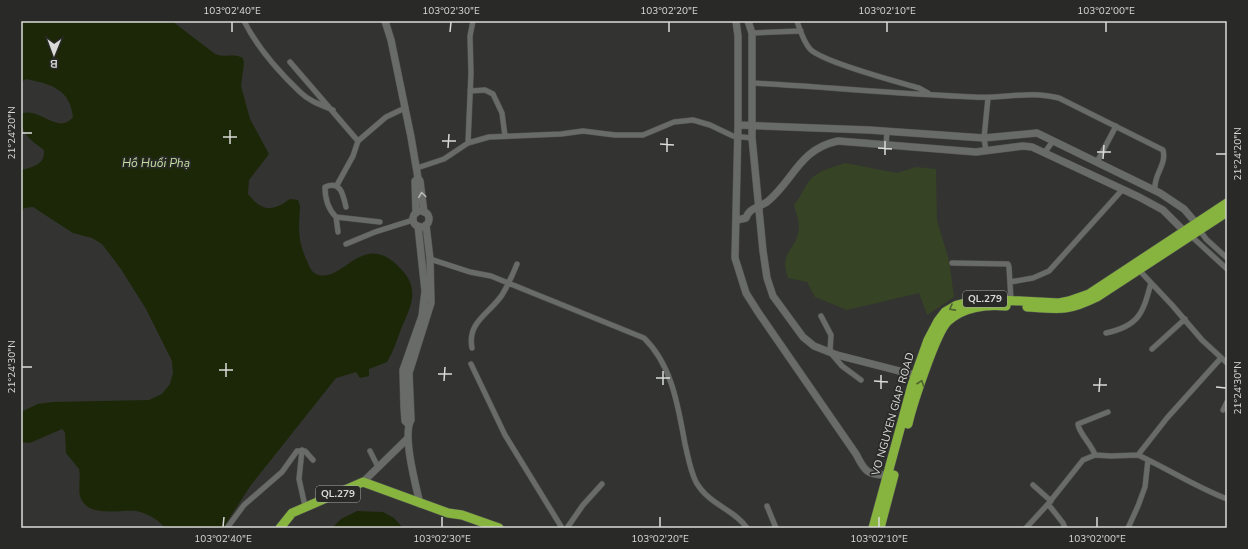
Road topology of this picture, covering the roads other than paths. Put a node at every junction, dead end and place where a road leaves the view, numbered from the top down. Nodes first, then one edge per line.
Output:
1 (244, 21) edge
2 (386, 21) edge
3 (474, 21) edge
4 (736, 21) edge
5 (748, 21) edge
6 (797, 21) edge
7 (801, 31) junction
8 (752, 33) junction
9 (290, 62) dead end
10 (752, 83) junction
11 (470, 91) junction
12 (930, 94) junction
13 (988, 98) junction
14 (405, 108) junction
15 (333, 110) junction
16 (738, 125) junction
17 (752, 125) junction
18 (1116, 126) junction
19 (887, 134) junction
20 (505, 136) junction
21 (737, 137) junction
22 (752, 138) junction
23 (984, 140) junction
24 (358, 141) junction
25 (468, 143) junction
26 (1052, 143) junction
27 (886, 144) junction
28 (986, 151) junction
29 (1046, 152) junction
30 (1097, 162) junction
31 (417, 168) junction
32 (418, 178) junction
33 (337, 185) junction
34 (1123, 189) junction
35 (1155, 190) junction
36 (1227, 203) edge
37 (346, 207) dead end
38 (759, 207) junction
39 (424, 212) junction
40 (1227, 212) edge
41 (416, 213) junction
42 (336, 217) junction
43 (737, 220) junction
44 (380, 222) dead end
45 (419, 224) junction
46 (1198, 226) junction
47 (338, 232) dead end
48 (1187, 233) junction
49 (346, 244) dead end
50 (1227, 258) edge
51 (430, 259) junction
52 (952, 263) dead end
53 (517, 264) dead end
54 (1138, 269) junction
55 (1227, 269) edge
56 (1010, 282) junction
57 (1151, 283) junction
58 (508, 284) junction
59 (1011, 300) junction
60 (821, 316) dead end
61 (1185, 319) junction
62 (1106, 333) dead end
63 (472, 348) dead end
64 (1152, 349) dead end
65 (830, 352) junction
66 (1221, 358) junction
67 (1227, 363) edge
68 (471, 364) dead end
69 (915, 375) junction
70 (861, 380) dead end
71 (1227, 402) edge
72 (1223, 410) dead end
73 (1108, 412) dead end
74 (408, 424) junction
75 (407, 439) junction
76 (302, 450) junction
77 (370, 451) dead end
78 (1095, 455) junction
79 (1138, 455) junction
80 (313, 460) dead end
81 (1148, 460) junction
82 (378, 467) junction
83 (891, 476) junction
84 (363, 482) junction
85 (602, 484) dead end
86 (1033, 485) dead end
87 (1227, 499) edge
88 (1050, 502) junction
89 (420, 504) junction
90 (305, 506) junction
91 (767, 506) dead end
92 (448, 513) junction
93 (227, 528) edge
94 (280, 528) edge
95 (480, 528) edge
96 (499, 528) edge
97 (562, 528) edge
98 (568, 528) edge
99 (748, 528) edge
100 (776, 528) edge
101 (873, 528) edge
102 (880, 528) edge
103 (1026, 528) edge
104 (1064, 528) edge
105 (1128, 528) edge

1 - 15 street
2 - 14 street
3 - 11 street
4 - 16 street
5 - 8 street
6 - 7 street
7 - 8 street
7 - 12 street
8 - 10 street
9 - 15 street
10 - 12 street
10 - 17 street
11 - 20 street
11 - 25 street
12 - 13 street
13 - 18 street
13 - 23 street
14 - 24 street
14 - 31 street
15 - 24 street
16 - 17 street
16 - 21 street
17 - 19 street
17 - 22 street
18 - 30 street
18 - 35 street
19 - 23 street
19 - 27 street
20 - 21 street
20 - 25 street
21 - 22 street
21 - 43 street
22 - 38 street
23 - 26 street
23 - 28 street
24 - 33 street
25 - 31 street
26 - 29 street
26 - 30 street
27 - 28 street
27 - 38 street
28 - 29 street
29 - 34 street
30 - 35 street
31 - 32 street
39 -> 32 street
32 - 41 street
33 - 37 street
33 - 42 street
34 - 48 street
34 - 56 street
35 - 46 street
36 - 46 highway, VO NGUYEN GIAP ROAD / QL.279
38 - 43 street
38 - 65 street
39 - 41 street
39 - 45 street
40 - 46 highway, VO NGUYEN GIAP ROAD / QL.279
41 - 45 street
42 - 44 street
42 - 47 street
43 - 83 street
45 - 49 street
45 - 51 street
45 - 74 street
46 - 48 highway, VO NGUYEN GIAP ROAD / QL.279
46 - 50 street
48 - 54 highway, VO NGUYEN GIAP ROAD / QL.279
48 - 55 street
48 - 59 highway, VO NGUYEN GIAP ROAD / QL.279
51 - 58 street
51 - 74 street
52 - 56 street
53 - 58 street
54 - 57 street
83 -> 54 highway, VO NGUYEN GIAP ROAD / QL.279
56 - 59 street
57 - 61 street
57 - 62 street
58 - 63 street
58 - 99 street
59 -> 69 highway, VO NGUYEN GIAP ROAD / QL.279
60 - 65 street
61 - 64 street
61 - 66 street
65 - 69 street
65 - 70 street
66 - 67 street
66 - 79 street
68 - 97 street
69 - 83 highway, VO NGUYEN GIAP ROAD / QL.279
71 - 72 street
73 - 78 street
74 - 75 street
75 - 82 street
75 - 89 street
76 - 80 street
76 - 90 street
76 - 93 street
77 - 82 street
78 - 79 street
78 - 88 street
79 - 81 street
81 - 87 street
81 - 105 street
82 - 84 street
83 - 101 highway, VO NGUYEN GIAP ROAD / QL.279
83 - 102 highway, VO NGUYEN GIAP ROAD / QL.279
84 - 89 highway, QL.279
84 - 90 highway, QL.279
85 - 98 street
86 - 88 street
88 - 103 street
88 - 104 street
89 - 92 highway, QL.279
90 - 94 highway, QL.279
91 - 100 street
92 - 95 highway, QL.279
92 - 96 highway, QL.279

